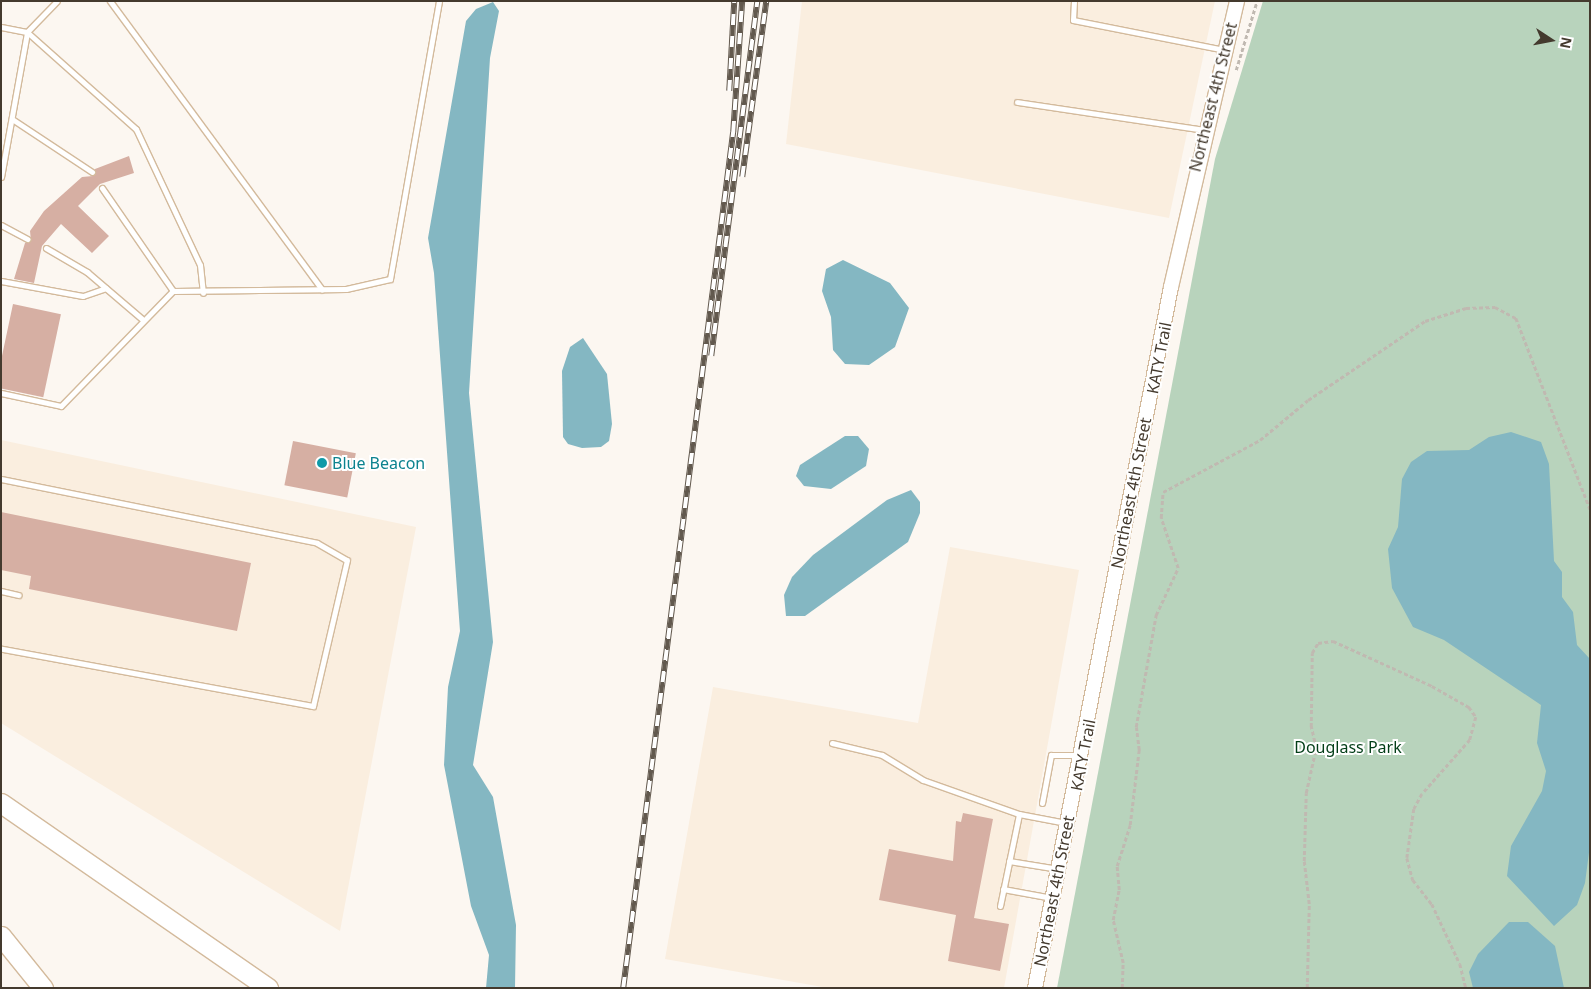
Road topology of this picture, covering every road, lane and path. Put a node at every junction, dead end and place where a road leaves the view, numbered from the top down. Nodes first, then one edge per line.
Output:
1 (57, 1) edge
2 (110, 1) edge
3 (440, 1) edge
4 (1074, 1) edge
5 (1237, 1) edge
6 (1257, 1) edge
7 (1, 27) edge
8 (27, 32) junction
9 (1224, 50) junction
10 (1234, 76) dead end
11 (1017, 102) dead end
12 (12, 119) junction
13 (1204, 130) junction
14 (92, 172) dead end
15 (1, 177) edge
16 (102, 188) dead end
17 (1, 225) edge
18 (27, 239) dead end
19 (46, 248) dead end
20 (1, 281) edge
21 (106, 288) junction
22 (322, 290) junction
23 (174, 291) junction
24 (204, 293) junction
25 (142, 319) junction
26 (1, 393) edge
27 (1, 479) edge
28 (1590, 509) edge
29 (1, 591) edge
30 (19, 595) dead end
31 (1, 649) edge
32 (832, 743) dead end
33 (1080, 755) junction
34 (1, 803) edge
35 (1042, 803) dead end
36 (1019, 814) junction
37 (1067, 823) junction
38 (1009, 860) junction
39 (1058, 869) junction
40 (1004, 889) junction
41 (1053, 898) junction
42 (1000, 906) dead end
43 (1, 936) edge
44 (43, 988) edge
45 (268, 988) edge
46 (1035, 988) edge
47 (1122, 988) edge
48 (1307, 988) edge
49 (1466, 988) edge

1 - 8 lane
2 - 22 lane
3 - 22 lane
4 - 9 lane
5 - 9 street, Northeast 4th Street
6 - 10 path
7 - 8 lane
8 - 12 lane
8 - 24 lane
9 - 13 street, Northeast 4th Street
11 - 13 lane
12 - 14 lane
12 - 15 lane
13 - 33 street, Northeast 4th Street
16 - 23 lane
17 - 18 lane
19 - 21 lane
20 - 21 lane
21 - 25 lane
22 - 24 lane
23 - 24 lane
23 - 25 lane
25 - 26 lane
27 - 31 lane
28 - 47 path
29 - 30 lane
32 - 36 lane
33 - 35 lane
33 - 37 street, Northeast 4th Street
34 - 45 highway
36 - 37 lane
36 - 38 lane
37 - 39 street, Northeast 4th Street
38 - 39 lane
38 - 40 lane
39 - 41 street, Northeast 4th Street
40 - 41 lane
40 - 42 lane
41 - 46 street, Northeast 4th Street
43 - 44 highway
48 - 49 path

